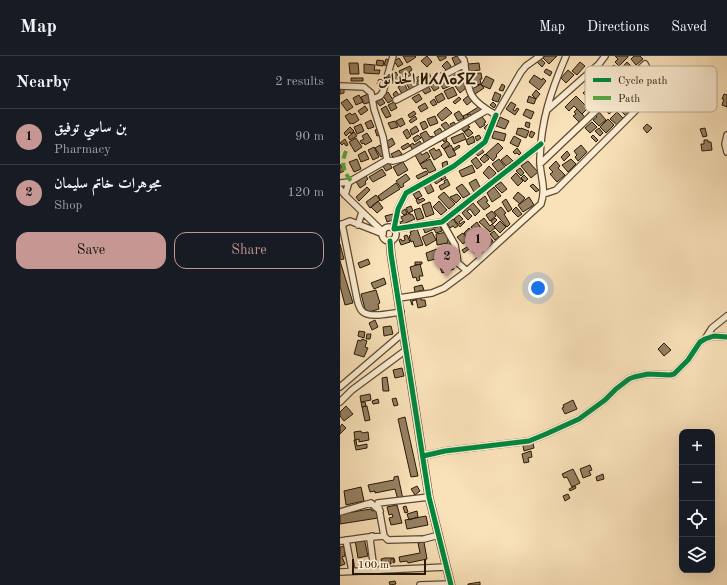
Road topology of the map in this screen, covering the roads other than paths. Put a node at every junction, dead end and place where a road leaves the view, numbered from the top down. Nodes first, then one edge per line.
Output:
1 (393, 56) edge
2 (461, 56) edge
3 (540, 56) edge
4 (566, 56) edge
5 (605, 56) edge
6 (465, 64) junction
7 (597, 66) edge
8 (585, 76) edge
9 (340, 86) edge
10 (373, 99) junction
11 (396, 100) dead end
12 (488, 110) junction
13 (546, 111) junction
14 (595, 112) edge
15 (634, 112) edge
16 (496, 115) junction
17 (727, 137) edge
18 (541, 144) junction
19 (727, 152) edge
20 (388, 160) junction
21 (540, 164) junction
22 (340, 182) edge
23 (349, 182) junction
24 (340, 189) edge
25 (544, 194) junction
26 (345, 196) junction
27 (362, 212) junction
28 (442, 222) junction
29 (341, 225) edge
30 (358, 225) junction
31 (394, 229) junction
32 (383, 233) junction
33 (390, 241) junction
34 (467, 270) junction
35 (399, 298) junction
36 (400, 312) junction
37 (727, 316) edge
38 (403, 333) junction
39 (727, 337) edge
40 (705, 338) junction
41 (406, 350) junction
42 (340, 387) edge
43 (340, 402) edge
44 (423, 456) junction
45 (429, 497) junction
46 (340, 512) edge
47 (380, 512) junction
48 (439, 535) junction
49 (384, 536) junction
50 (370, 538) junction
51 (343, 540) edge
52 (446, 567) junction
53 (374, 570) junction
54 (352, 571) junction
55 (340, 572) edge
56 (451, 584) edge
57 (420, 585) edge

1 - 10 street
2 - 6 street
3 - 16 street
4 - 13 street
5 - 7 street
6 - 11 street
6 - 12 street
8 - 13 street
9 - 10 street
10 - 20 street
12 - 16 street
12 - 20 street
13 - 18 street
14 - 21 street
15 - 25 street
16 - 31 street
17 - 19 street
18 - 21 street
18 - 28 street
20 - 23 street
21 - 25 street
22 - 23 street
23 - 26 street
24 - 26 street
25 - 34 street
26 - 27 street
27 - 30 street
27 - 32 street
28 - 31 street
28 - 34 street
29 - 30 street
29 - 36 street
30 - 32 street
31 - 32 street
31 - 33 street
32 - 33 street
33 - 35 street
34 - 35 street
35 - 36 street
36 - 38 street
37 - 40 street
38 - 41 street
38 - 42 street
39 - 40 street
40 - 44 street
41 - 43 street
41 - 44 street
44 - 45 street
45 - 47 street
45 - 48 street
46 - 47 street
47 - 49 street
48 - 49 street
48 - 52 street
49 - 50 street
50 - 51 street
50 - 53 street
51 - 54 street
52 - 53 street
52 - 56 street
53 - 54 street
54 - 55 street
56 - 57 street

